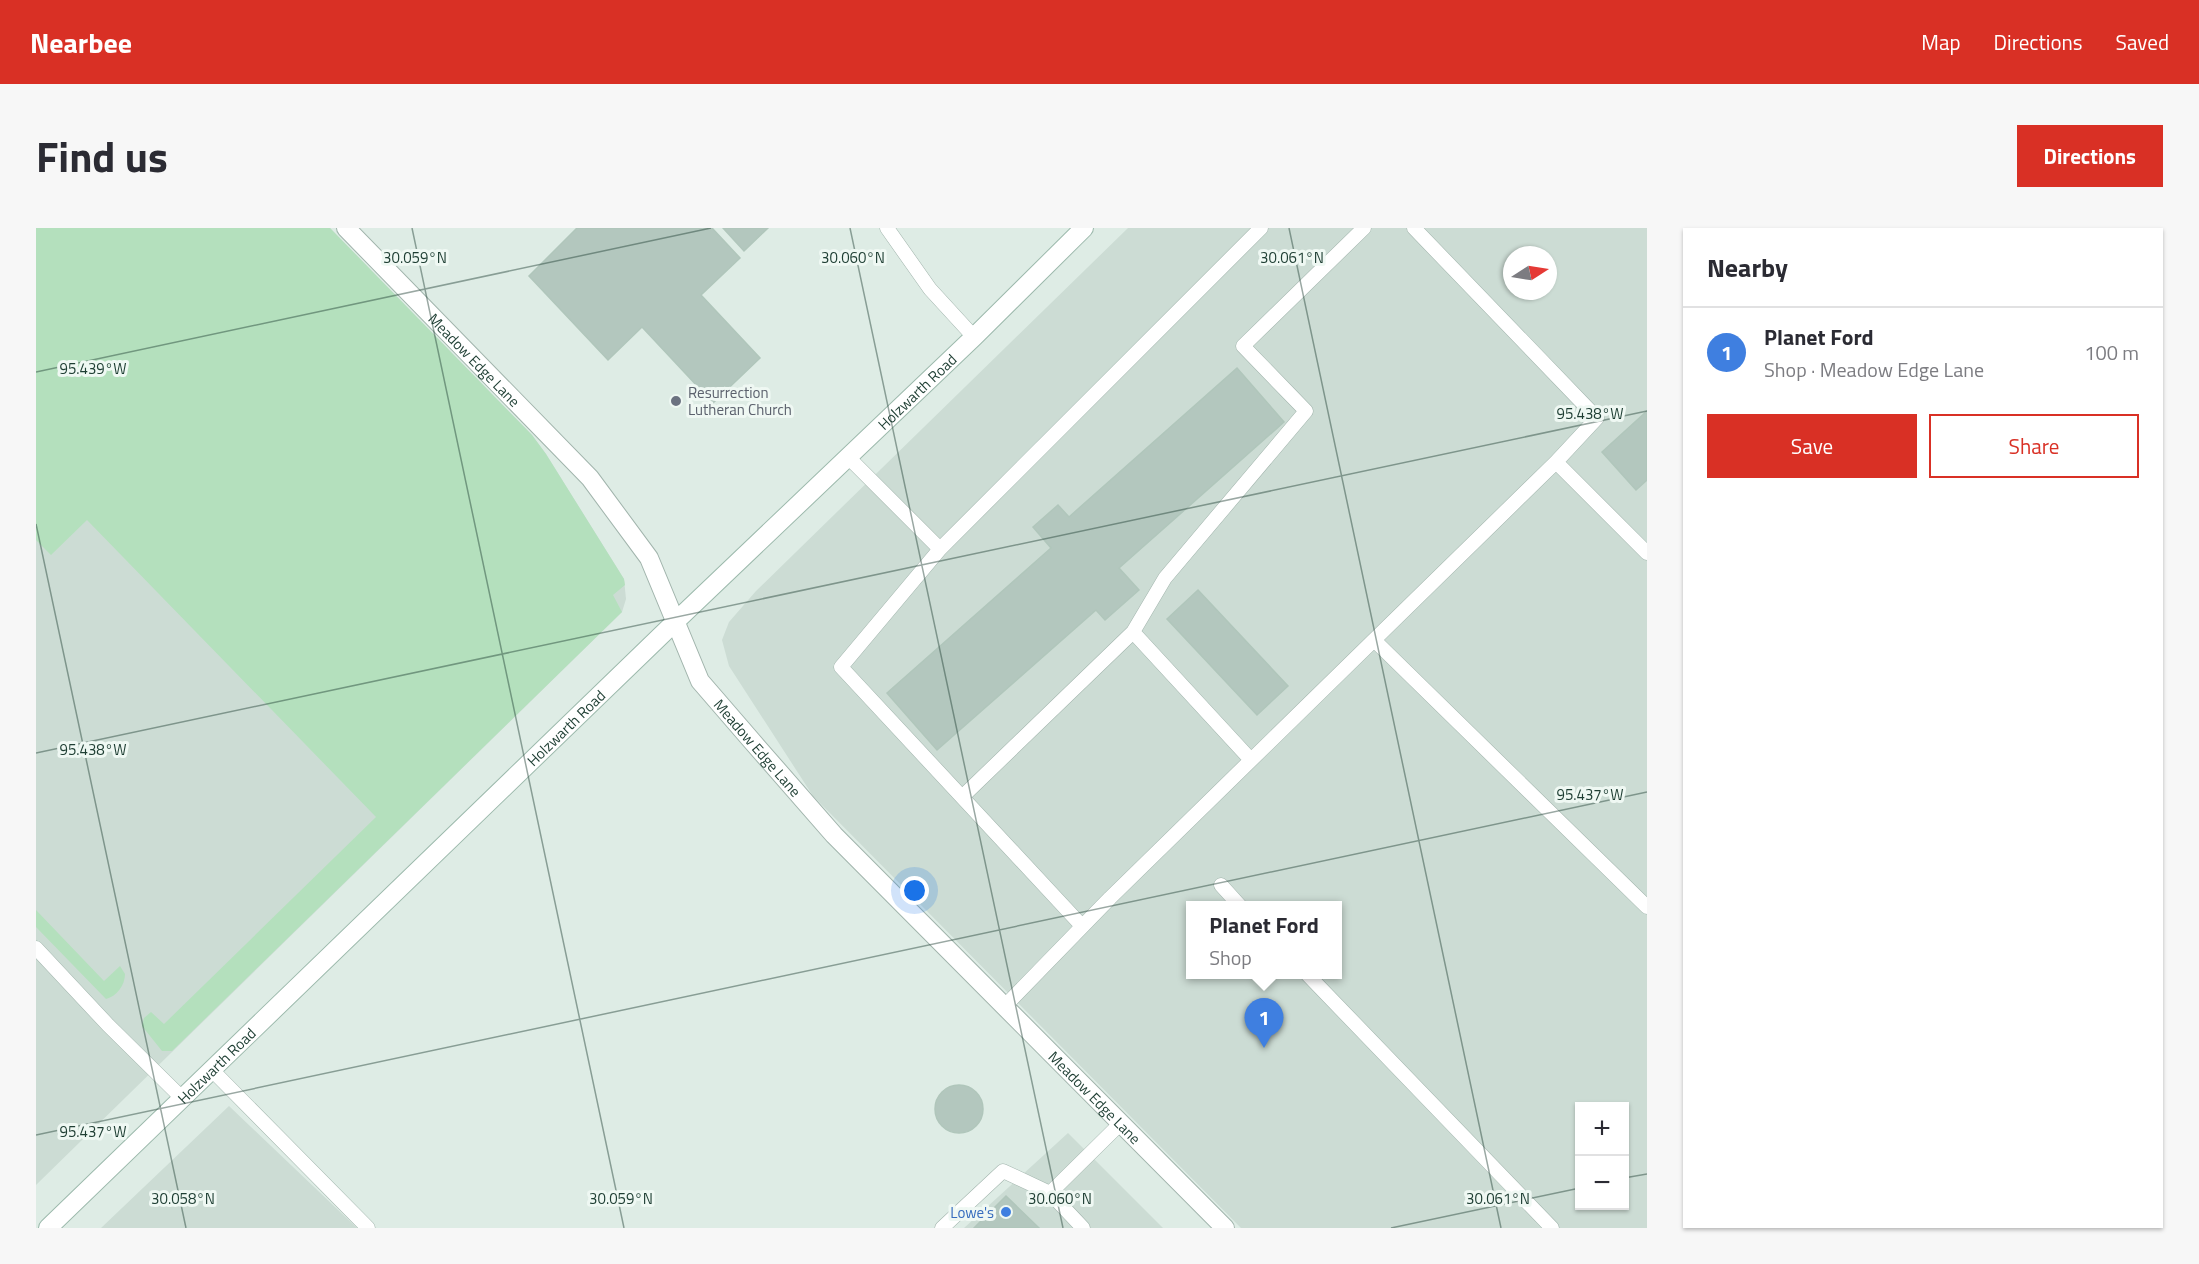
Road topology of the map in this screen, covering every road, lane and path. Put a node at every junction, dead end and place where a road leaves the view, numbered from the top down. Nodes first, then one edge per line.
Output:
1 (346, 228) edge
2 (887, 228) edge
3 (1084, 228) edge
4 (1262, 228) edge
5 (1364, 228) edge
6 (1414, 228) edge
7 (974, 337) junction
8 (848, 457) junction
9 (1556, 462) junction
10 (940, 549) junction
11 (1647, 553) edge
12 (676, 621) junction
13 (1132, 632) junction
14 (1374, 640) junction
15 (1251, 760) junction
16 (962, 797) junction
17 (1221, 885) dead end
18 (1235, 901) edge
19 (1647, 907) edge
20 (1082, 926) junction
21 (36, 948) edge
22 (1311, 979) edge
23 (1004, 1006) junction
24 (212, 1070) junction
25 (183, 1099) junction
26 (1121, 1123) junction
27 (1050, 1193) junction
28 (48, 1228) edge
29 (368, 1228) edge
30 (942, 1228) edge
31 (1083, 1228) edge
32 (1225, 1228) edge
33 (1552, 1228) edge

1 - 12 main road, Meadow Edge Lane
2 - 7 lane
3 - 7 main road, Holzwarth Road
4 - 10 lane
5 - 13 lane
6 - 9 lane
7 - 8 main road, Holzwarth Road
8 - 10 lane
8 - 12 main road, Holzwarth Road
9 - 11 lane
9 - 14 lane
10 - 16 lane
12 - 23 main road, Meadow Edge Lane
12 - 24 main road, Holzwarth Road
13 - 15 lane
13 - 16 lane
14 - 15 lane
14 - 19 lane
15 - 20 lane
16 - 20 lane
17 - 18 lane
20 - 23 lane
21 - 25 lane
22 - 33 lane
23 - 26 main road, Meadow Edge Lane
24 - 25 main road, Holzwarth Road
24 - 29 lane
25 - 28 main road, Holzwarth Road
26 - 27 lane
26 - 32 main road, Meadow Edge Lane
27 - 30 lane
27 - 31 lane

